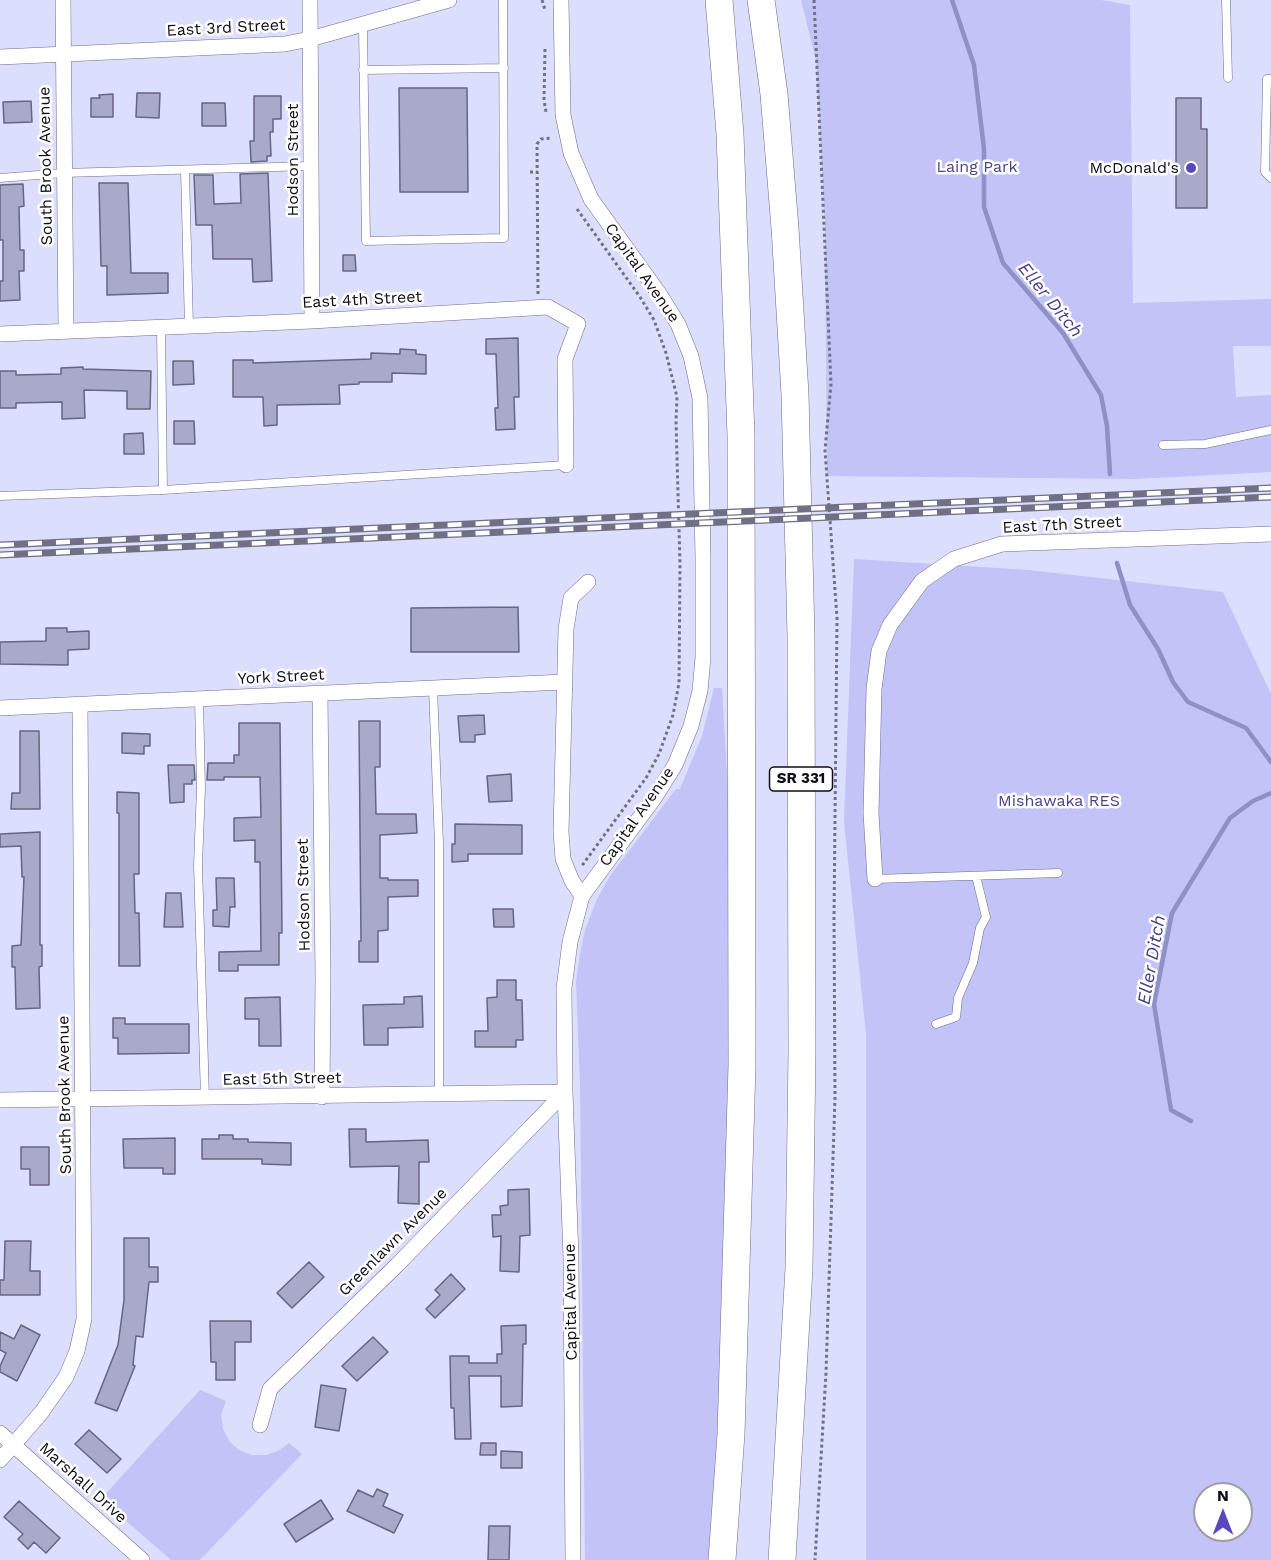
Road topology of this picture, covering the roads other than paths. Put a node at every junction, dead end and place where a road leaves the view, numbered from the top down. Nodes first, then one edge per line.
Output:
1 (63, 0) edge
2 (310, 0) edge
3 (449, 0) edge
4 (502, 0) edge
5 (561, 0) edge
6 (719, 0) edge
7 (761, 0) edge
8 (1226, 0) edge
9 (363, 25) junction
10 (310, 39) junction
11 (63, 54) junction
12 (0, 57) edge
13 (504, 68) junction
14 (363, 70) junction
15 (1228, 78) dead end
16 (1271, 79) edge
17 (311, 166) junction
18 (185, 170) junction
19 (63, 173) junction
20 (0, 178) edge
21 (1271, 178) edge
22 (312, 321) junction
23 (189, 327) junction
24 (161, 328) junction
25 (66, 331) junction
26 (0, 334) edge
27 (1271, 430) edge
28 (1163, 445) dead end
29 (566, 465) joint
30 (163, 490) junction
31 (0, 496) edge
32 (1271, 534) edge
33 (588, 582) dead end
34 (564, 682) junction
35 (433, 688) junction
36 (320, 693) junction
37 (199, 699) junction
38 (80, 704) junction
39 (0, 708) edge
40 (1058, 873) dead end
41 (976, 876) junction
42 (875, 879) joint
43 (582, 896) junction
44 (936, 1024) dead end
45 (565, 1092) junction
46 (439, 1094) junction
47 (322, 1096) junction
48 (205, 1098) junction
49 (82, 1099) junction
50 (0, 1100) edge
51 (260, 1425) dead end
52 (0, 1433) edge
53 (13, 1445) junction
54 (0, 1460) edge
55 (142, 1560) edge
56 (573, 1560) edge
57 (722, 1560) edge
58 (782, 1560) edge

1 - 11 street, South Brook Avenue
2 - 10 street, Hodson Street
3 - 9 street, East 3rd Street
4 - 13 lane
5 - 43 street, Capital Avenue
6 - 57 highway
7 - 58 highway, SR 331
8 - 15 lane
9 - 10 street, East 3rd Street
9 - 14 lane
10 - 11 street, East 3rd Street
10 - 17 street, Hodson Street
11 - 12 street, East 3rd Street
11 - 19 street, South Brook Avenue
13 - 14 lane
13 - 14 lane
16 - 21 lane
17 - 18 lane
17 - 22 street, Hodson Street
18 - 19 lane
18 - 23 lane
19 - 20 lane
19 - 25 street, South Brook Avenue
22 - 23 street, East 4th Street
22 - 29 street, East 4th Street
23 - 24 street, East 4th Street
24 - 25 street, East 4th Street
24 - 30 lane
25 - 26 street, East 4th Street
27 - 28 lane
29 - 30 lane
30 - 31 lane
32 - 42 street, East 7th Street
33 - 34 street
34 - 35 street, York Street
34 - 43 street
35 - 36 street, York Street
35 - 46 lane
36 - 37 street, York Street
36 - 47 street, Hodson Street
37 - 38 street, York Street
37 - 48 lane
38 - 39 street, York Street
38 - 49 street, South Brook Avenue
40 - 41 lane
41 - 42 lane
41 - 44 lane
43 - 45 street, Capital Avenue
45 - 46 street, East 5th Street
45 - 51 street, Greenlawn Avenue
45 - 56 street, Capital Avenue
46 - 47 street, East 5th Street
47 - 48 street, East 5th Street
48 - 49 street, East 5th Street
49 - 50 street, East 5th Street
49 - 53 street, South Brook Avenue
52 - 53 street, Marshall Drive
53 - 54 street, South Brook Avenue
53 - 55 street, Marshall Drive

